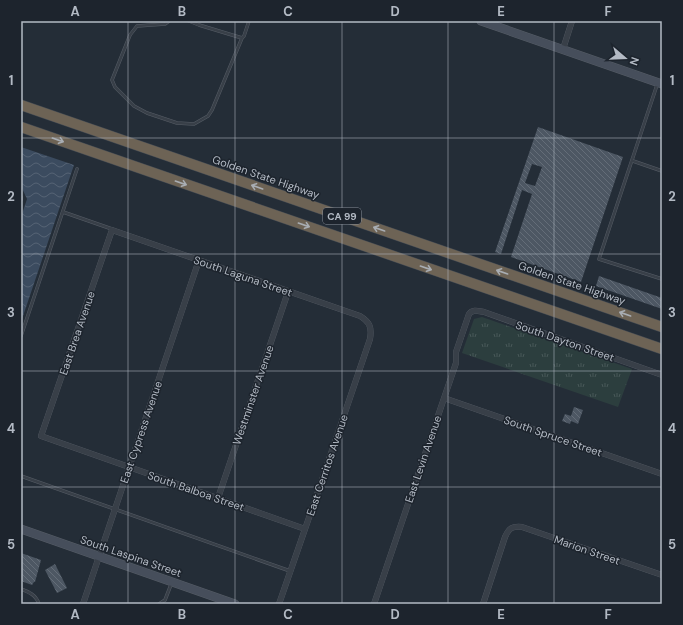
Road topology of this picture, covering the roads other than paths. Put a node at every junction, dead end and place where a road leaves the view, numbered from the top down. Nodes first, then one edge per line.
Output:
1 (169, 21) edge
2 (190, 21) edge
3 (249, 21) edge
4 (480, 21) edge
5 (572, 21) edge
6 (242, 38) junction
7 (563, 49) junction
8 (660, 83) edge
9 (21, 105) edge
10 (21, 128) edge
11 (633, 160) junction
12 (77, 169) dead end
13 (662, 171) edge
14 (63, 212) junction
15 (112, 230) junction
16 (199, 260) junction
17 (662, 279) edge
18 (288, 292) junction
19 (469, 314) joint
20 (370, 325) joint
21 (662, 327) edge
22 (21, 336) edge
23 (662, 349) edge
24 (662, 375) edge
25 (444, 398) junction
26 (41, 436) joint
27 (129, 467) junction
28 (662, 474) edge
29 (21, 476) edge
30 (218, 498) junction
31 (115, 509) junction
32 (21, 529) edge
33 (305, 529) junction
34 (99, 557) junction
35 (290, 571) junction
36 (662, 576) edge
37 (172, 582) junction
38 (21, 589) edge
39 (39, 604) edge
40 (83, 604) edge
41 (159, 604) edge
42 (235, 604) edge
43 (279, 604) edge
44 (374, 604) edge
45 (483, 604) edge

1 - 6 lane
2 - 6 lane
3 - 6 lane
4 - 7 street
5 - 7 street
7 - 8 street
8 - 11 lane
21 -> 9 highway, Golden State Highway / CA 99
10 -> 23 highway, CA 99
11 - 13 lane
11 - 17 lane
12 - 14 lane
14 - 15 lane
14 - 22 lane
15 - 16 street, South Laguna Street
15 - 26 street, East Brea Avenue
16 - 18 street, South Laguna Street
16 - 27 street, East Cypress Avenue
18 - 20 street, South Laguna Street
18 - 30 street, Westminster Avenue
19 - 24 street, South Dayton Street
19 - 25 street, East Levin Avenue
20 - 33 street, East Cerritos Avenue
25 - 28 street, South Spruce Street
25 - 44 street, East Levin Avenue
26 - 27 street, South Balboa Street
27 - 30 street, South Balboa Street
27 - 31 street, East Cypress Avenue
29 - 31 lane
30 - 33 street, South Balboa Street
31 - 34 street, East Cypress Avenue
31 - 35 lane
32 - 34 street, South Laspina Street
33 - 35 street, East Cerritos Avenue
34 - 37 street, South Laspina Street
34 - 40 street, East Cypress Avenue
35 - 43 street, East Cerritos Avenue
36 - 45 street, Marion Street
37 - 41 lane
37 - 42 street, South Laspina Street
38 - 39 lane

